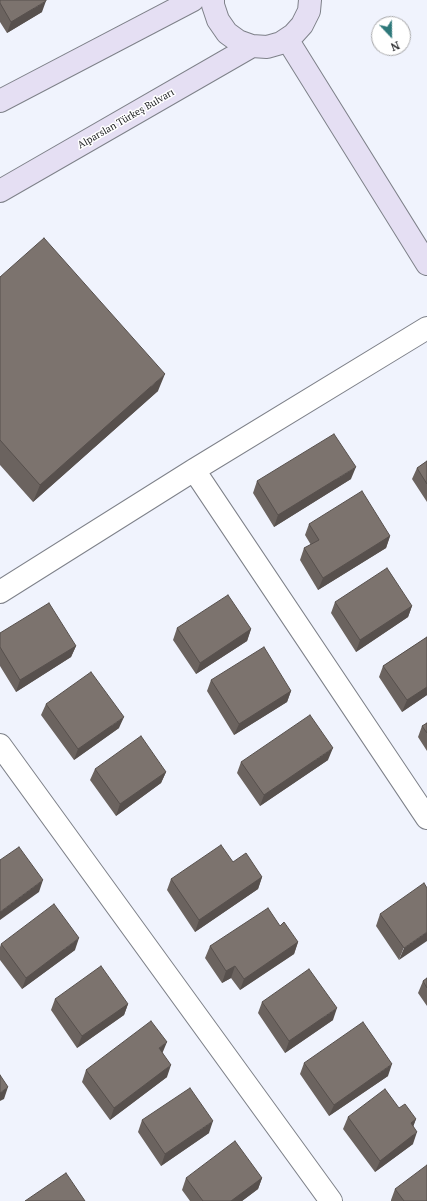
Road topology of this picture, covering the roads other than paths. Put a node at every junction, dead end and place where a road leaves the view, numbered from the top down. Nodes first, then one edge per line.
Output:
1 (194, 0) edge
2 (214, 0) edge
3 (328, 0) edge
4 (309, 5) edge
5 (287, 39) junction
6 (252, 46) junction
7 (0, 101) edge
8 (0, 191) edge
9 (427, 264) edge
10 (427, 328) edge
11 (194, 470) junction
12 (0, 592) edge
13 (0, 744) edge
14 (427, 818) edge
15 (331, 1201) edge

1 - 7 main road
2 - 6 main road, Alparslan Türkeş Bulvarı
3 - 4 main road, Alparslan Türkeş Bulvarı
4 - 5 main road, Alparslan Türkeş Bulvarı
5 - 6 main road, Alparslan Türkeş Bulvarı
5 - 9 main road
6 - 8 main road, Alparslan Türkeş Bulvarı
10 - 11 street
11 - 12 street
11 - 14 street
13 - 15 street

